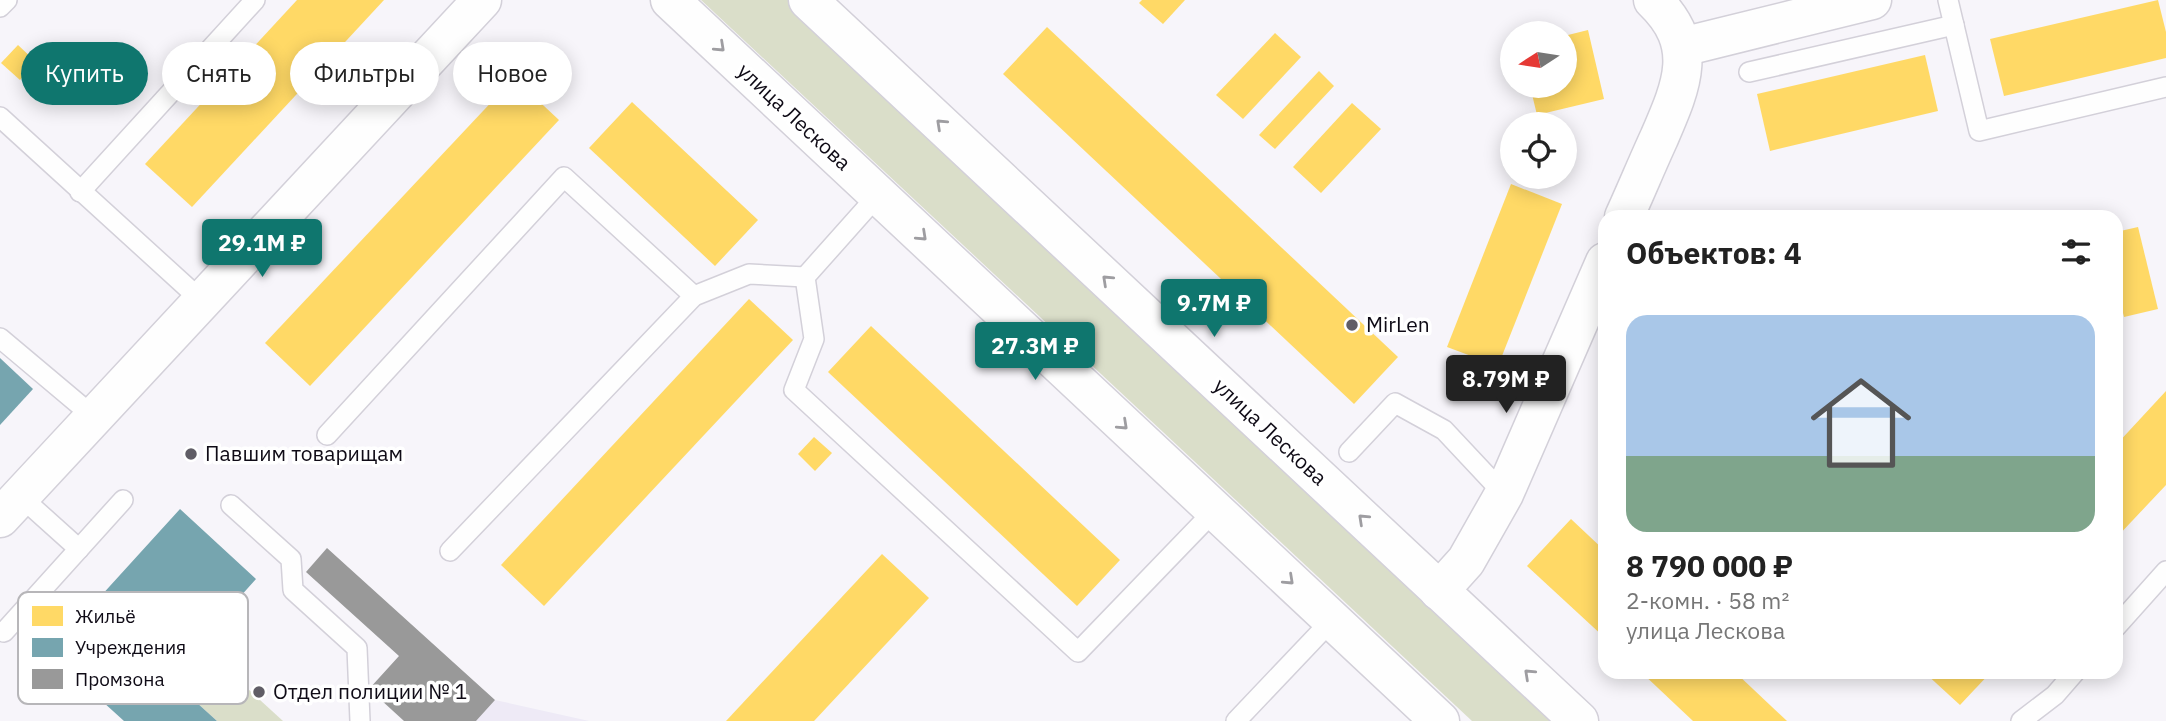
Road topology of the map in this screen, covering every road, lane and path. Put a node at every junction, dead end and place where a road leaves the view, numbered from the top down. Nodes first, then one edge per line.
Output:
1 (7, 0) edge
2 (256, 0) edge
3 (482, 0) edge
4 (670, 0) edge
5 (808, 0) edge
6 (1653, 0) edge
7 (1872, 0) edge
8 (1948, 0) edge
9 (0, 7) edge
10 (1954, 25) junction
11 (1682, 47) junction
12 (1749, 72) dead end
13 (2166, 87) edge
14 (0, 117) edge
15 (80, 192) junction
16 (878, 195) junction
17 (1627, 210) edge
18 (805, 277) junction
19 (1598, 278) edge
20 (694, 296) junction
21 (202, 301) junction
22 (0, 338) edge
23 (94, 416) junction
24 (327, 435) dead end
25 (1349, 452) dead end
26 (1504, 494) junction
27 (123, 500) dead end
28 (231, 505) dead end
29 (10, 507) edge
30 (1215, 510) junction
31 (79, 549) junction
32 (450, 551) dead end
33 (2166, 571) edge
34 (1439, 591) junction
35 (40, 592) edge
36 (18, 617) edge
37 (2123, 619) edge
38 (1332, 620) junction
39 (4, 632) dead end
40 (2069, 679) edge
41 (360, 721) edge
42 (1236, 721) edge
43 (1440, 721) edge
44 (1579, 721) edge
45 (2021, 721) edge

1 - 9 lane
2 - 15 lane
3 - 21 main road
4 -> 16 main road, улица Лескова
34 -> 5 main road, улица Лескова
6 - 11 main road
7 - 11 main road
8 - 10 lane
10 - 12 lane
10 - 13 lane
11 - 17 main road
14 - 15 lane
15 - 21 lane
16 - 18 lane
16 -> 30 main road, улица Лескова
18 - 20 lane
18 - 30 lane
19 - 26 main road
20 - 24 lane
20 - 32 lane
21 - 23 main road
22 - 23 lane
23 - 29 main road
25 - 26 lane
26 - 34 main road
27 - 31 lane
28 - 41 lane
29 - 31 lane
30 -> 38 main road, улица Лескова
31 - 35 lane
33 - 37 lane
44 -> 34 main road, улица Лескова
36 - 39 lane
38 - 42 lane
38 - 43 main road, улица Лескова
40 - 45 lane

